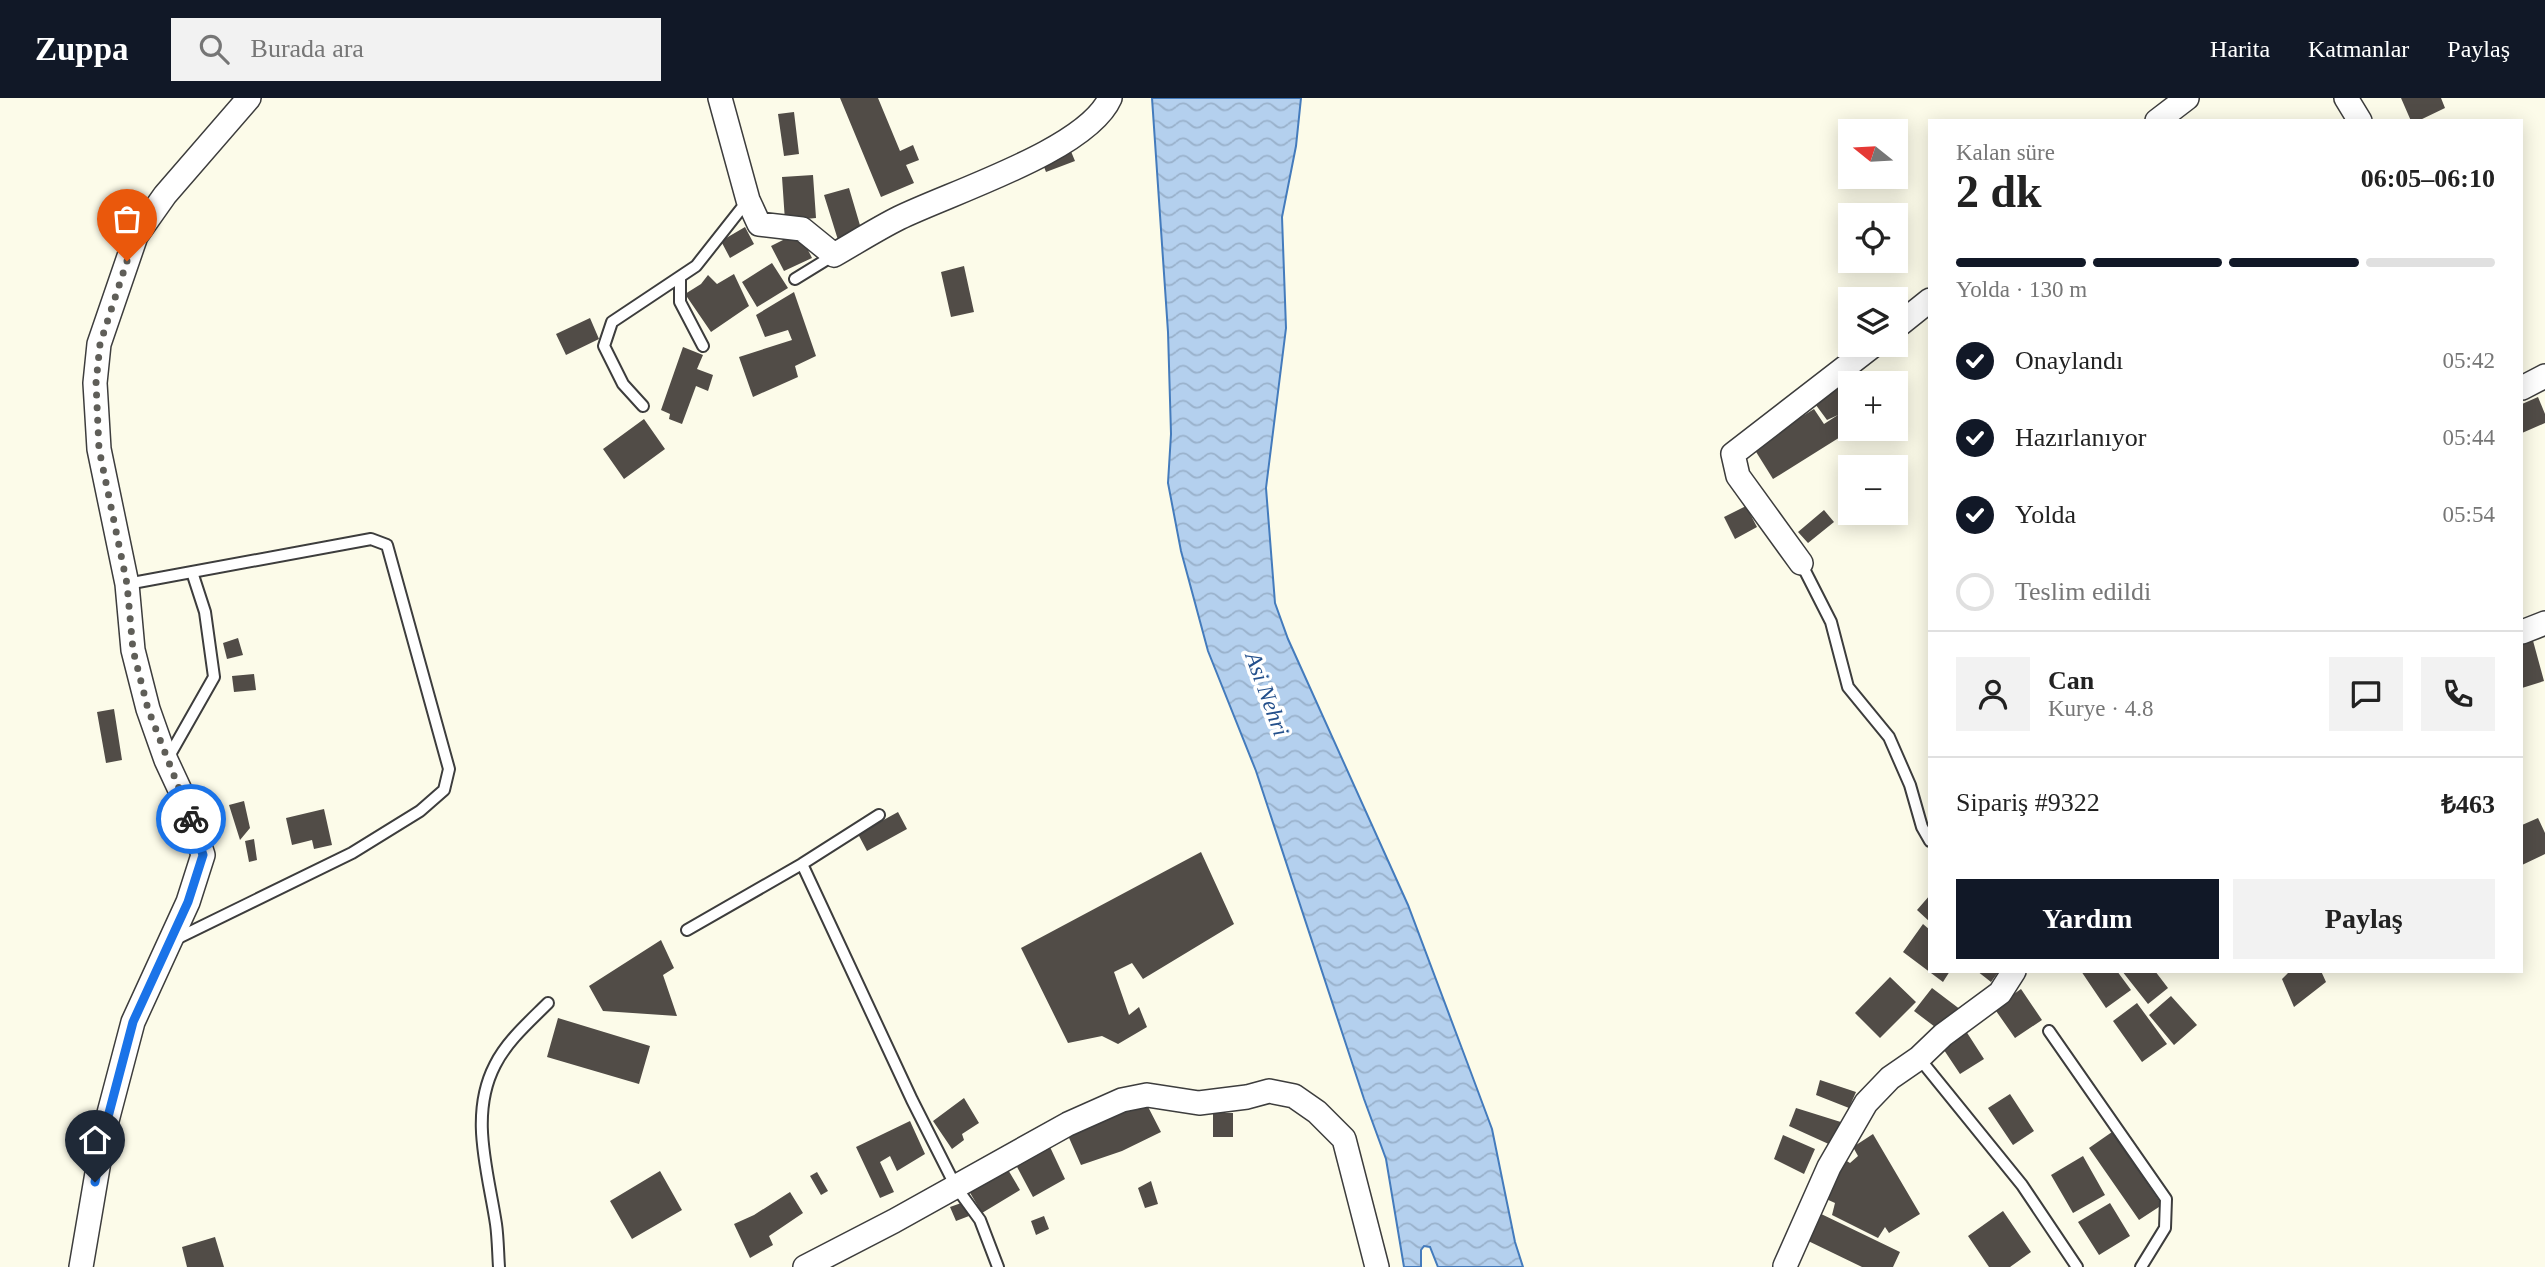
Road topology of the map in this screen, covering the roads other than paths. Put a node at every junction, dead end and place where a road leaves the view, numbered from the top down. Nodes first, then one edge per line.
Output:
1 (249, 98) edge
2 (720, 98) edge
3 (1110, 98) edge
4 (2187, 98) edge
5 (2346, 98) edge
6 (2160, 119) edge
7 (2359, 119) edge
8 (748, 200) junction
9 (834, 255) junction
10 (680, 277) junction
11 (796, 279) dead end
12 (1928, 302) edge
13 (1908, 318) edge
14 (703, 346) dead end
15 (1858, 357) edge
16 (2545, 376) edge
17 (2523, 387) edge
18 (643, 406) dead end
19 (1801, 563) joint
20 (192, 572) junction
21 (127, 584) junction
22 (2545, 623) edge
23 (2523, 632) edge
24 (166, 760) junction
25 (879, 815) dead end
26 (1928, 838) edge
27 (802, 864) junction
28 (687, 930) dead end
29 (169, 943) junction
30 (2013, 973) edge
31 (548, 1003) dead end
32 (2049, 1031) dead end
33 (1919, 1058) junction
34 (956, 1187) junction
35 (1785, 1266) edge
36 (82, 1267) edge
37 (499, 1267) edge
38 (805, 1267) edge
39 (998, 1267) edge
40 (1377, 1267) edge
41 (2077, 1267) edge
42 (2141, 1267) edge

1 - 21 street
2 - 8 street
3 - 9 street
4 - 6 street
5 - 7 street
8 - 9 street
8 - 10 lane
9 - 11 lane
10 - 14 lane
10 - 18 lane
12 - 13 street
15 - 19 street
16 - 17 street
19 - 26 lane
20 - 21 lane
20 - 24 lane
20 - 29 lane
21 - 24 street
22 - 23 street
24 - 29 street
25 - 27 lane
27 - 28 lane
27 - 34 lane
29 - 36 street
30 - 33 street
31 - 37 lane
32 - 42 lane
33 - 35 street
33 - 41 lane
34 - 38 street
34 - 39 lane
34 - 40 street

